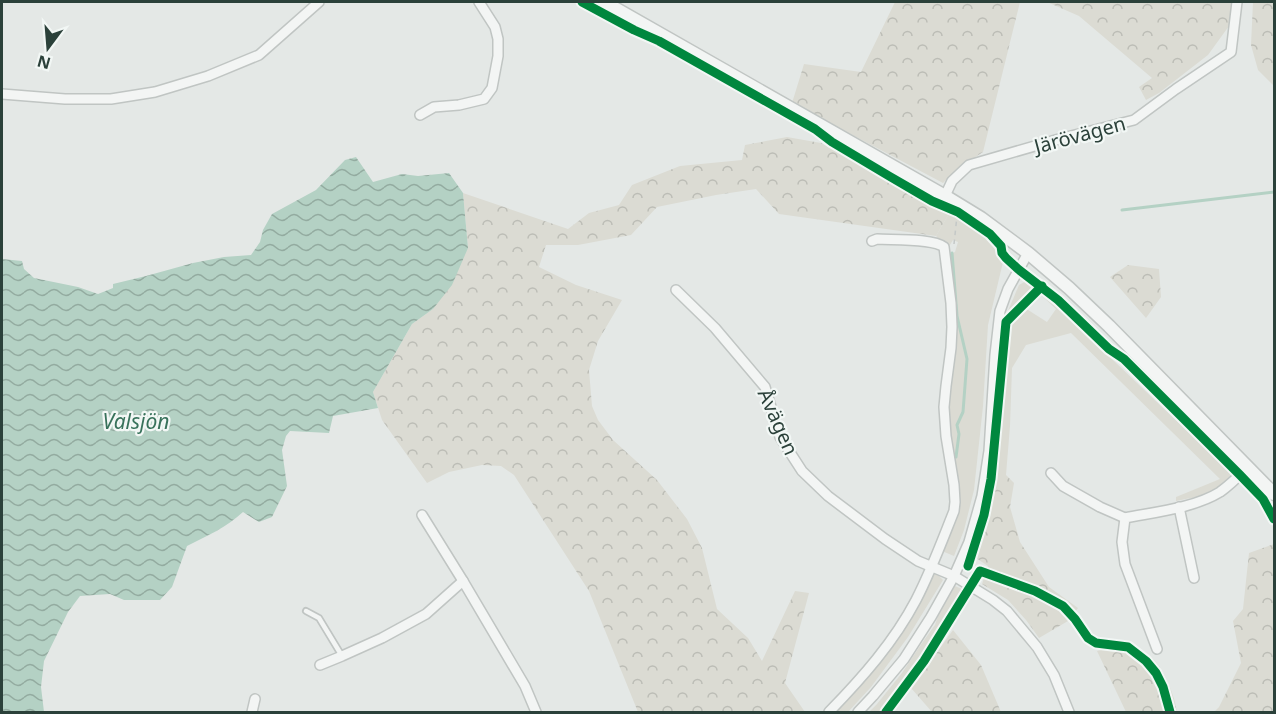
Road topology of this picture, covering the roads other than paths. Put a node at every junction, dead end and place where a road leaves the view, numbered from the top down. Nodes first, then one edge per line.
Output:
1 (319, 2) edge
2 (479, 2) edge
3 (604, 2) edge
4 (1237, 2) edge
5 (2, 94) edge
6 (420, 115) dead end
7 (945, 196) junction
8 (872, 241) dead end
9 (1028, 253) junction
10 (676, 290) dead end
11 (1248, 467) junction
12 (1052, 472) dead end
13 (1275, 494) edge
14 (1179, 507) junction
15 (422, 515) dead end
16 (1125, 518) junction
17 (932, 567) junction
18 (954, 576) junction
19 (1194, 578) dead end
20 (463, 580) junction
21 (306, 611) dead end
22 (1157, 649) dead end
23 (342, 656) junction
24 (320, 665) dead end
25 (255, 699) dead end
26 (252, 712) edge
27 (536, 712) edge
28 (830, 712) edge
29 (858, 712) edge
30 (1069, 712) edge

1 - 5 street
2 - 6 street
3 - 7 street
4 - 7 street, Järövägen
7 - 9 street
8 - 17 street
9 - 11 street
9 - 18 street
10 - 17 street, Åvägen
11 - 13 street
11 - 14 street
12 - 16 street
14 - 16 street
14 - 19 street
15 - 20 street
16 - 22 street
17 - 18 street, Åvägen
17 - 28 street
18 - 29 street
18 - 30 street, Åvägen
20 - 23 street
20 - 27 street
21 - 23 lane
23 - 24 street
25 - 26 street

